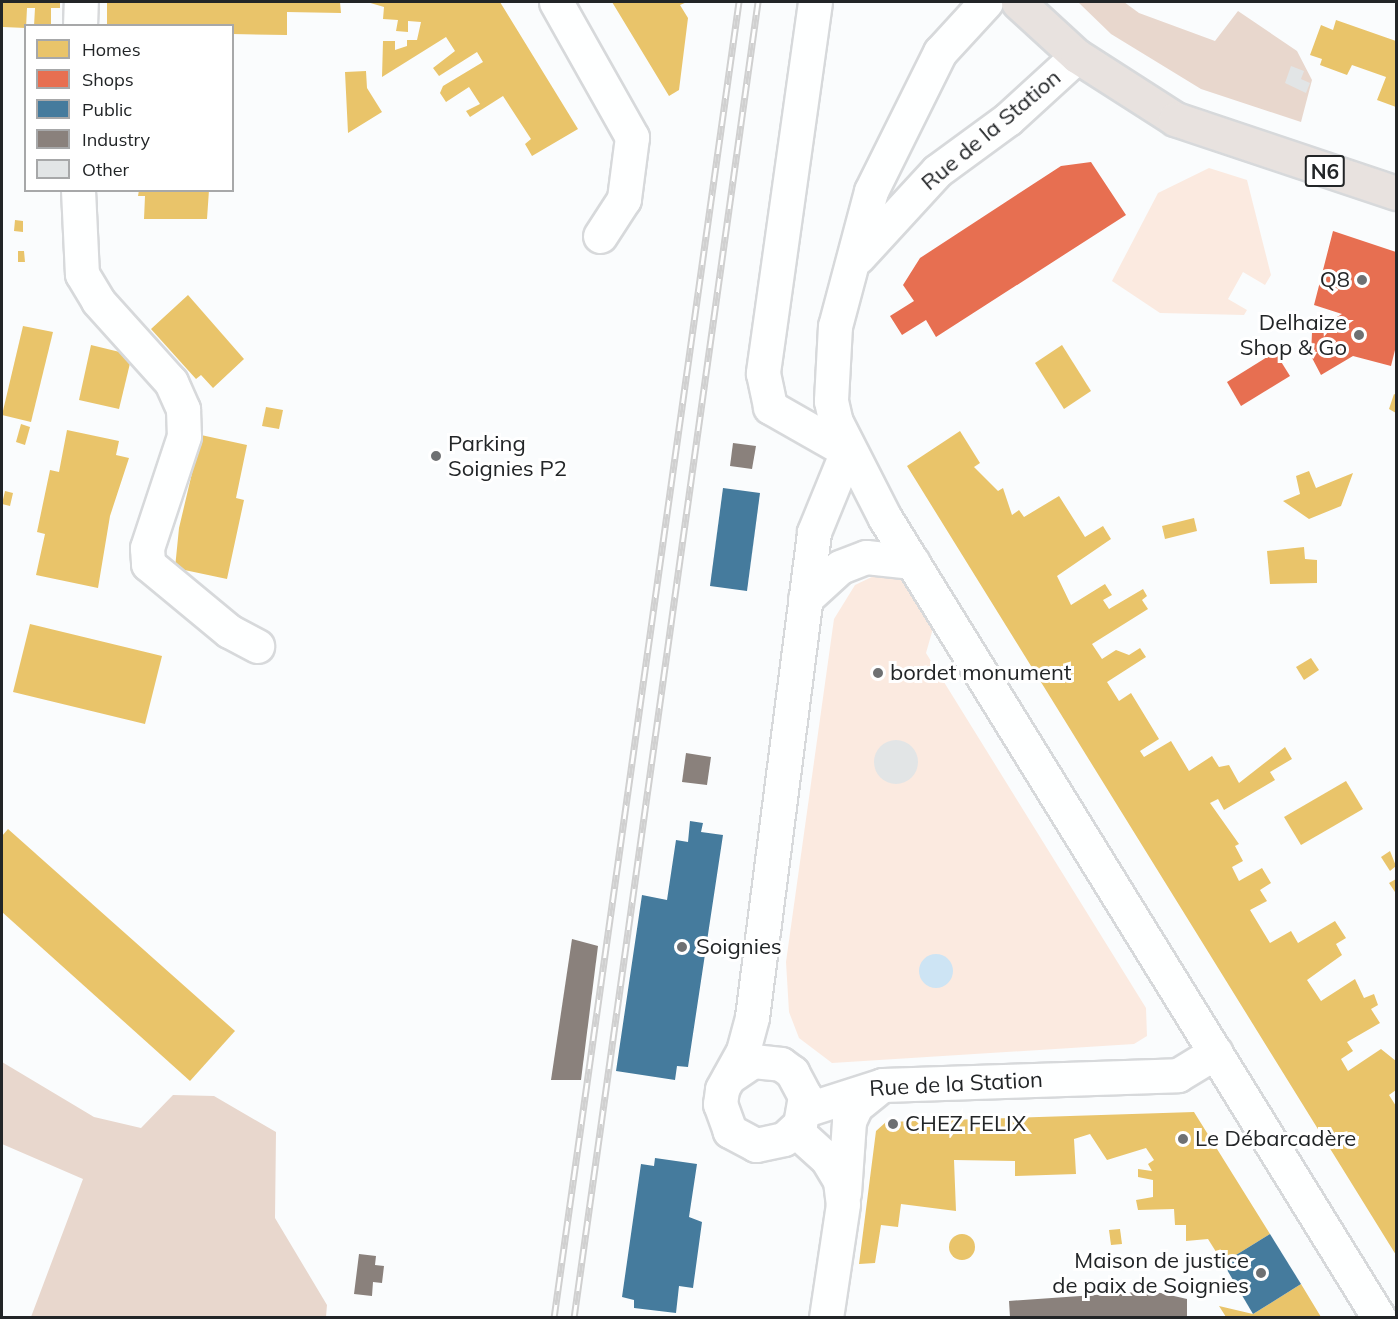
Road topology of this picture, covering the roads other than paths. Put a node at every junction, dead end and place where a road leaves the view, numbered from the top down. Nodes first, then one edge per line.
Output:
1 (81, 2) edge
2 (556, 2) edge
3 (815, 2) edge
4 (986, 2) edge
5 (1018, 2) edge
6 (80, 24) edge
7 (1077, 56) junction
8 (78, 192) edge
9 (1396, 193) edge
10 (600, 236) dead end
11 (856, 258) junction
12 (847, 451) junction
13 (913, 562) junction
14 (804, 599) junction
15 (257, 646) dead end
16 (752, 1017) junction
17 (1216, 1052) junction
18 (767, 1060) junction
19 (729, 1077) junction
20 (883, 1085) junction
21 (800, 1120) junction
22 (843, 1204) junction
23 (1396, 1309) edge
24 (826, 1317) edge
25 (1381, 1317) edge

1 - 6 street
2 - 10 street
3 - 12 street
4 - 11 street, Rue de la Station
5 - 7 main road, N6
7 - 9 main road, N6
7 - 11 street, Rue de la Station
8 - 15 street
11 - 12 street, Rue de la Station
12 - 13 street, Rue de la Station
12 - 14 street, Rue de la Station
13 - 14 street
13 - 17 street, Rue de la Station
14 - 16 street, Rue de la Station
16 - 18 street, Rue de la Station
16 - 19 street, Rue de la Station
17 - 20 street, Rue de la Station
17 - 25 street, Rue de la Station
18 - 19 street
18 - 21 street
19 - 21 street, Rue de la Station
20 - 21 street, Rue de la Station
20 - 22 street
21 - 22 street
22 - 24 street
23 - 25 street

